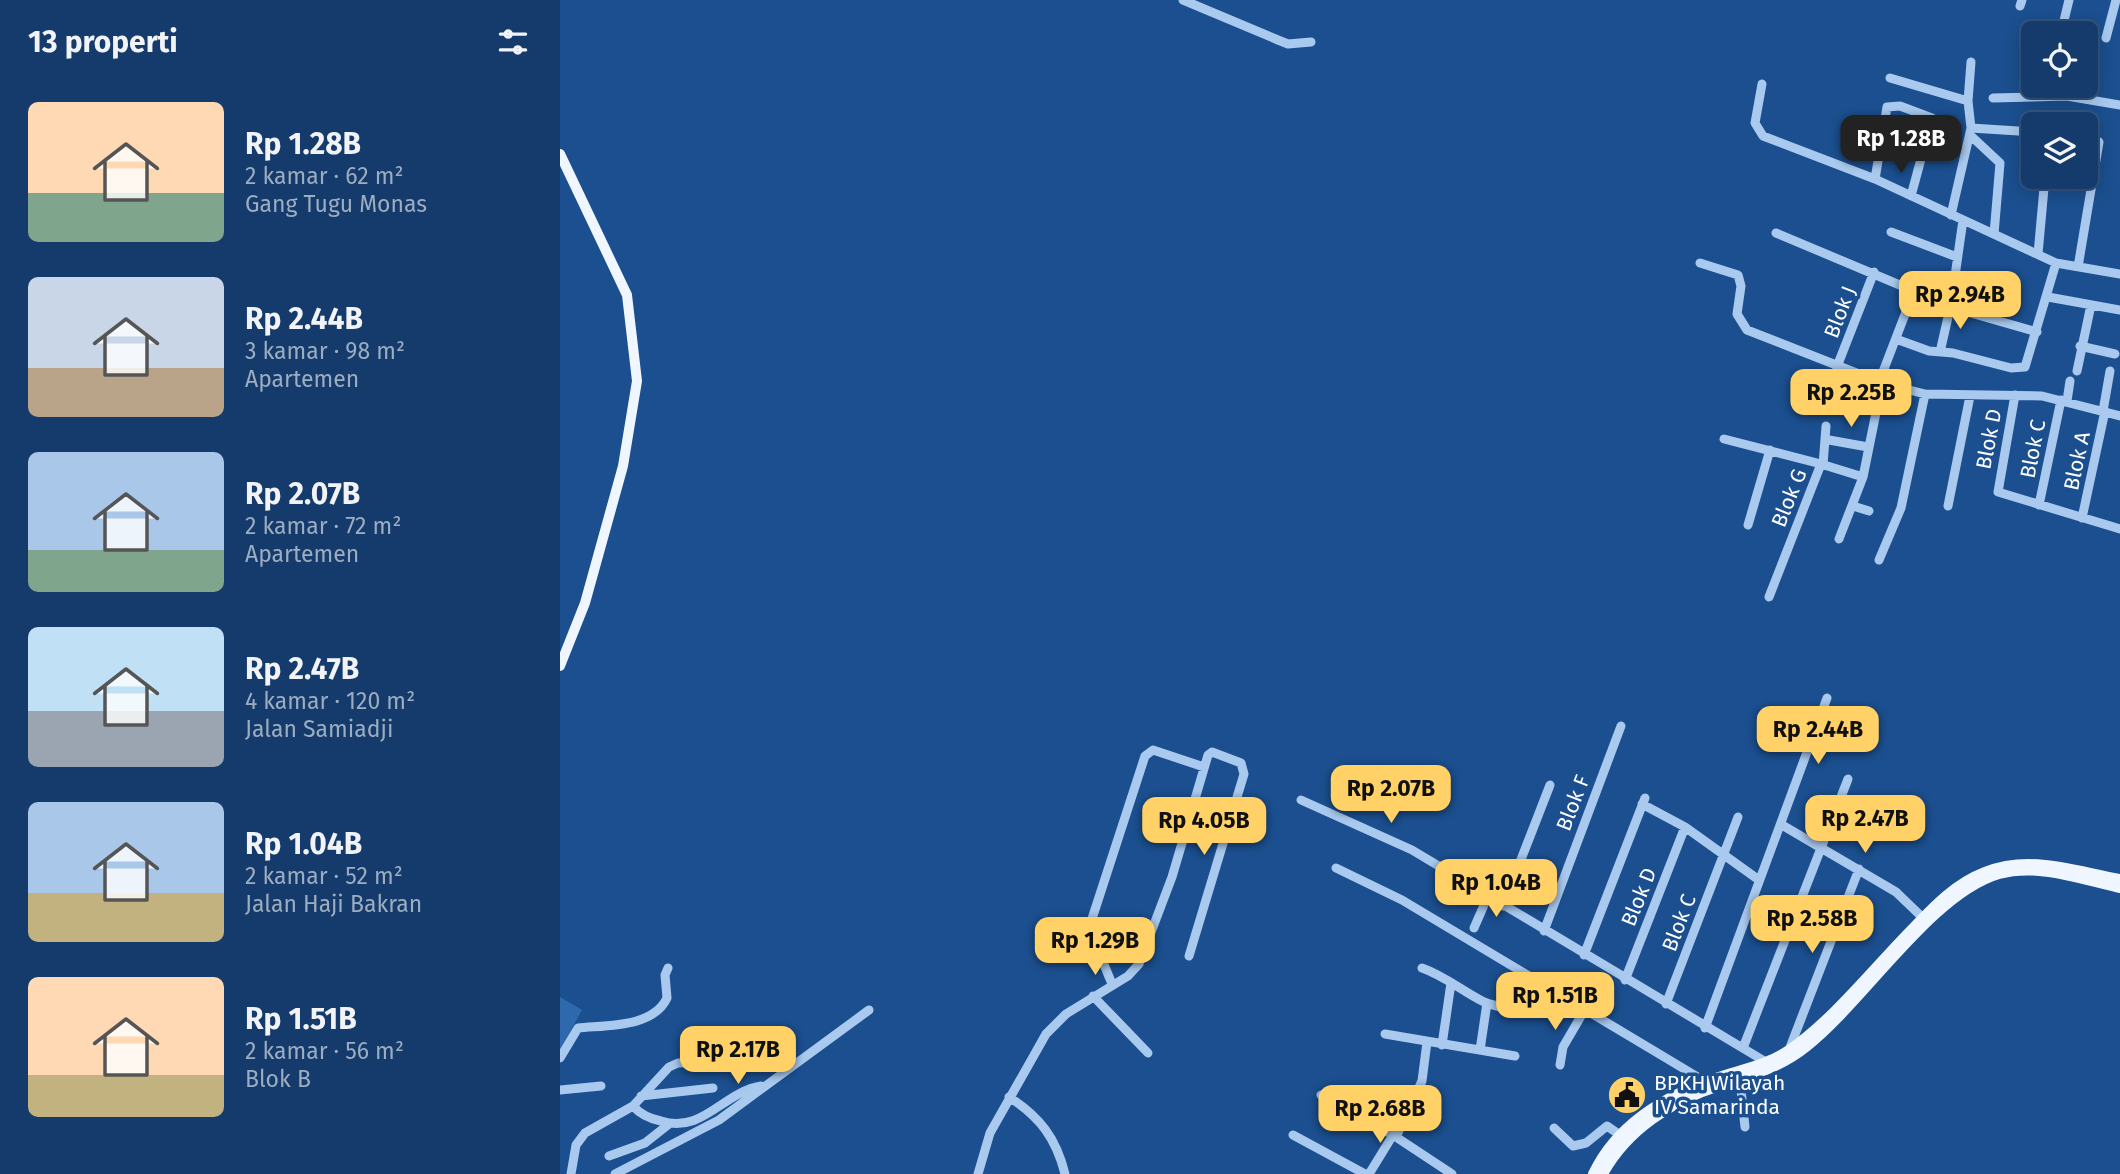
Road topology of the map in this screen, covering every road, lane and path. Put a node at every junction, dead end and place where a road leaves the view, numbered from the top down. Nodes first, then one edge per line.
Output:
1 (1183, 0) edge
2 (2069, 0) edge
3 (2116, 0) edge
4 (2063, 21) edge
5 (2106, 38) dead end
6 (1311, 42) dead end
7 (1971, 62) dead end
8 (1890, 78) dead end
9 (1762, 83) dead end
10 (1993, 98) dead end
11 (1968, 101) junction
12 (2120, 105) edge
13 (1970, 131) junction
14 (2021, 132) edge
15 (2099, 142) dead end
16 (560, 154) edge
17 (1875, 179) junction
18 (2045, 189) edge
19 (1911, 196) junction
20 (1951, 215) junction
21 (1963, 220) junction
22 (1891, 232) dead end
23 (1776, 233) dead end
24 (1994, 234) junction
25 (2038, 254) junction
26 (1957, 257) junction
27 (1700, 263) dead end
28 (2056, 263) junction
29 (2078, 267) junction
30 (1874, 272) junction
31 (2120, 274) edge
32 (2048, 297) junction
33 (2091, 305) junction
34 (1951, 307) junction
35 (2120, 310) edge
36 (2037, 332) junction
37 (1896, 339) junction
38 (2080, 346) junction
39 (1940, 352) junction
40 (2115, 354) dead end
41 (1838, 364) junction
42 (2077, 371) dead end
43 (2109, 372) dead end
44 (2070, 381) dead end
45 (1881, 382) junction
46 (1925, 394) junction
47 (2015, 395) junction
48 (1970, 396) junction
49 (2064, 400) junction
50 (1829, 405) dead end
51 (2104, 411) junction
52 (2120, 416) edge
53 (1826, 426) dead end
54 (1724, 439) dead end
55 (1829, 440) dead end
56 (1868, 447) junction
57 (1770, 450) junction
58 (1822, 464) junction
59 (1863, 477) junction
60 (2039, 505) junction
61 (1853, 506) junction
62 (1948, 506) dead end
63 (1869, 511) dead end
64 (2082, 518) junction
65 (1748, 525) dead end
66 (2120, 529) edge
67 (1839, 540) dead end
68 (1879, 560) dead end
69 (1769, 597) dead end
70 (560, 666) edge
71 (1827, 698) dead end
72 (1621, 726) dead end
73 (1204, 767) junction
74 (1849, 779) dead end
75 (1550, 785) dead end
76 (1301, 800) dead end
77 (1738, 817) dead end
78 (1782, 825) junction
79 (1685, 827) junction
80 (1820, 847) junction
81 (1724, 855) junction
82 (1336, 868) dead end
83 (1859, 869) junction
84 (2120, 879) edge
85 (1759, 880) junction
86 (2120, 888) edge
87 (1488, 896) junction
88 (1503, 906) junction
89 (1750, 912) junction
90 (1922, 918) junction
91 (1474, 928) dead end
92 (1544, 931) junction
93 (1790, 933) junction
94 (1584, 955) junction
95 (1189, 956) dead end
96 (668, 968) dead end
97 (1422, 968) dead end
98 (1536, 980) junction
99 (1625, 980) junction
100 (1451, 983) junction
101 (1112, 984) junction
102 (1093, 996) junction
103 (1487, 1003) junction
104 (1666, 1004) junction
105 (869, 1010) dead end
106 (1584, 1011) junction
107 (1705, 1028) junction
108 (1385, 1034) dead end
109 (1427, 1042) junction
110 (1442, 1045) junction
111 (1743, 1048) junction
112 (1480, 1050) junction
113 (1788, 1051) junction
114 (1148, 1053) dead end
115 (1515, 1056) dead end
116 (560, 1058) edge
117 (721, 1062) dead end
118 (1766, 1062) junction
119 (1560, 1065) dead end
120 (1740, 1080) junction
121 (1706, 1082) junction
122 (601, 1086) dead end
123 (762, 1086) junction
124 (713, 1088) dead end
125 (560, 1090) edge
126 (641, 1096) junction
127 (1321, 1096) dead end
128 (1009, 1097) junction
129 (632, 1106) junction
130 (669, 1124) junction
131 (1636, 1127) junction
132 (1745, 1127) dead end
133 (1555, 1128) dead end
134 (1293, 1135) dead end
135 (1620, 1135) junction
136 (1395, 1136) junction
137 (609, 1156) dead end
138 (567, 1173) edge
139 (615, 1174) edge
140 (978, 1174) edge
141 (1065, 1174) edge
142 (1367, 1174) edge
143 (1452, 1174) edge
144 (1593, 1174) edge
145 (1603, 1174) edge

1 - 6 street
2 - 4 street
3 - 5 street
7 - 11 street
8 - 11 street
9 - 17 street
10 - 12 street
11 - 13 street
13 - 14 street
13 - 20 street
13 - 24 street
15 - 29 street
16 - 70 main road
17 - 19 street
17 - 19 street
18 - 25 street
19 - 20 street
20 - 21 street
21 - 24 street
21 - 26 street
22 - 26 street
23 - 30 street
24 - 25 street
25 - 28 street
26 - 34 street
27 - 41 street
28 - 29 street
28 - 32 street
29 - 31 street
30 - 37 street
30 - 41 street, Blok J
32 - 33 street
32 - 36 street
33 - 35 street
33 - 38 street
34 - 36 street
34 - 39 street
36 - 39 street
37 - 39 street
37 - 45 street
38 - 40 street
38 - 42 street
41 - 45 street
41 - 50 street, Blok J
43 - 51 street, Blok A
44 - 49 street, Blok C
45 - 46 street
45 - 56 street
46 - 48 street
46 - 68 street
47 - 48 street
47 - 49 street
47 - 60 street, Blok D
48 - 62 street
49 - 51 street
49 - 60 street, Blok C
51 - 52 street
51 - 64 street, Blok A
53 - 58 street
54 - 57 street
55 - 56 street
56 - 59 street
57 - 58 street
57 - 65 street
58 - 59 street, Blok G
58 - 69 street, Blok G
59 - 61 street
60 - 64 street
61 - 63 street
61 - 67 street
64 - 66 street
71 - 78 street
72 - 92 street, Blok F
73 - 95 street
73 - 101 street
73 - 101 street
74 - 80 street
75 - 88 street
76 - 87 street
77 - 81 street, Blok C
78 - 80 street
78 - 85 street
79 - 81 street
79 - 94 street
79 - 99 street, Blok D
80 - 83 street
80 - 93 street
81 - 85 street
81 - 104 street, Blok C
82 - 98 street
83 - 90 street
83 - 113 street
84 - 90 main road
85 - 89 street
86 - 120 main road
87 - 88 street
87 - 91 street
88 - 92 street
89 - 93 street
89 - 107 street
90 - 113 main road
92 - 94 street
93 - 111 street
94 - 99 street
96 - 116 street
97 - 100 street
98 - 103 street
98 - 106 street
99 - 104 street
100 - 103 street
100 - 110 street
101 - 102 street
102 - 114 street
102 - 128 street
103 - 112 street
104 - 107 street
105 - 123 street
106 - 119 street
106 - 121 street
107 - 111 street
108 - 109 street
109 - 110 street
109 - 136 street
110 - 112 street
111 - 118 street
112 - 115 street
113 - 118 main road
117 - 126 street
118 - 121 main road
120 - 131 main road
120 - 132 street
121 - 131 main road
122 - 125 street
123 - 130 street
123 - 139 street
124 - 126 street
126 - 129 street
127 - 136 street
128 - 140 street
128 - 141 street
129 - 130 street
129 - 138 street
130 - 137 street
131 - 135 main road
131 - 145 main road
133 - 135 street
134 - 142 street
135 - 144 main road
136 - 142 street
136 - 143 street

